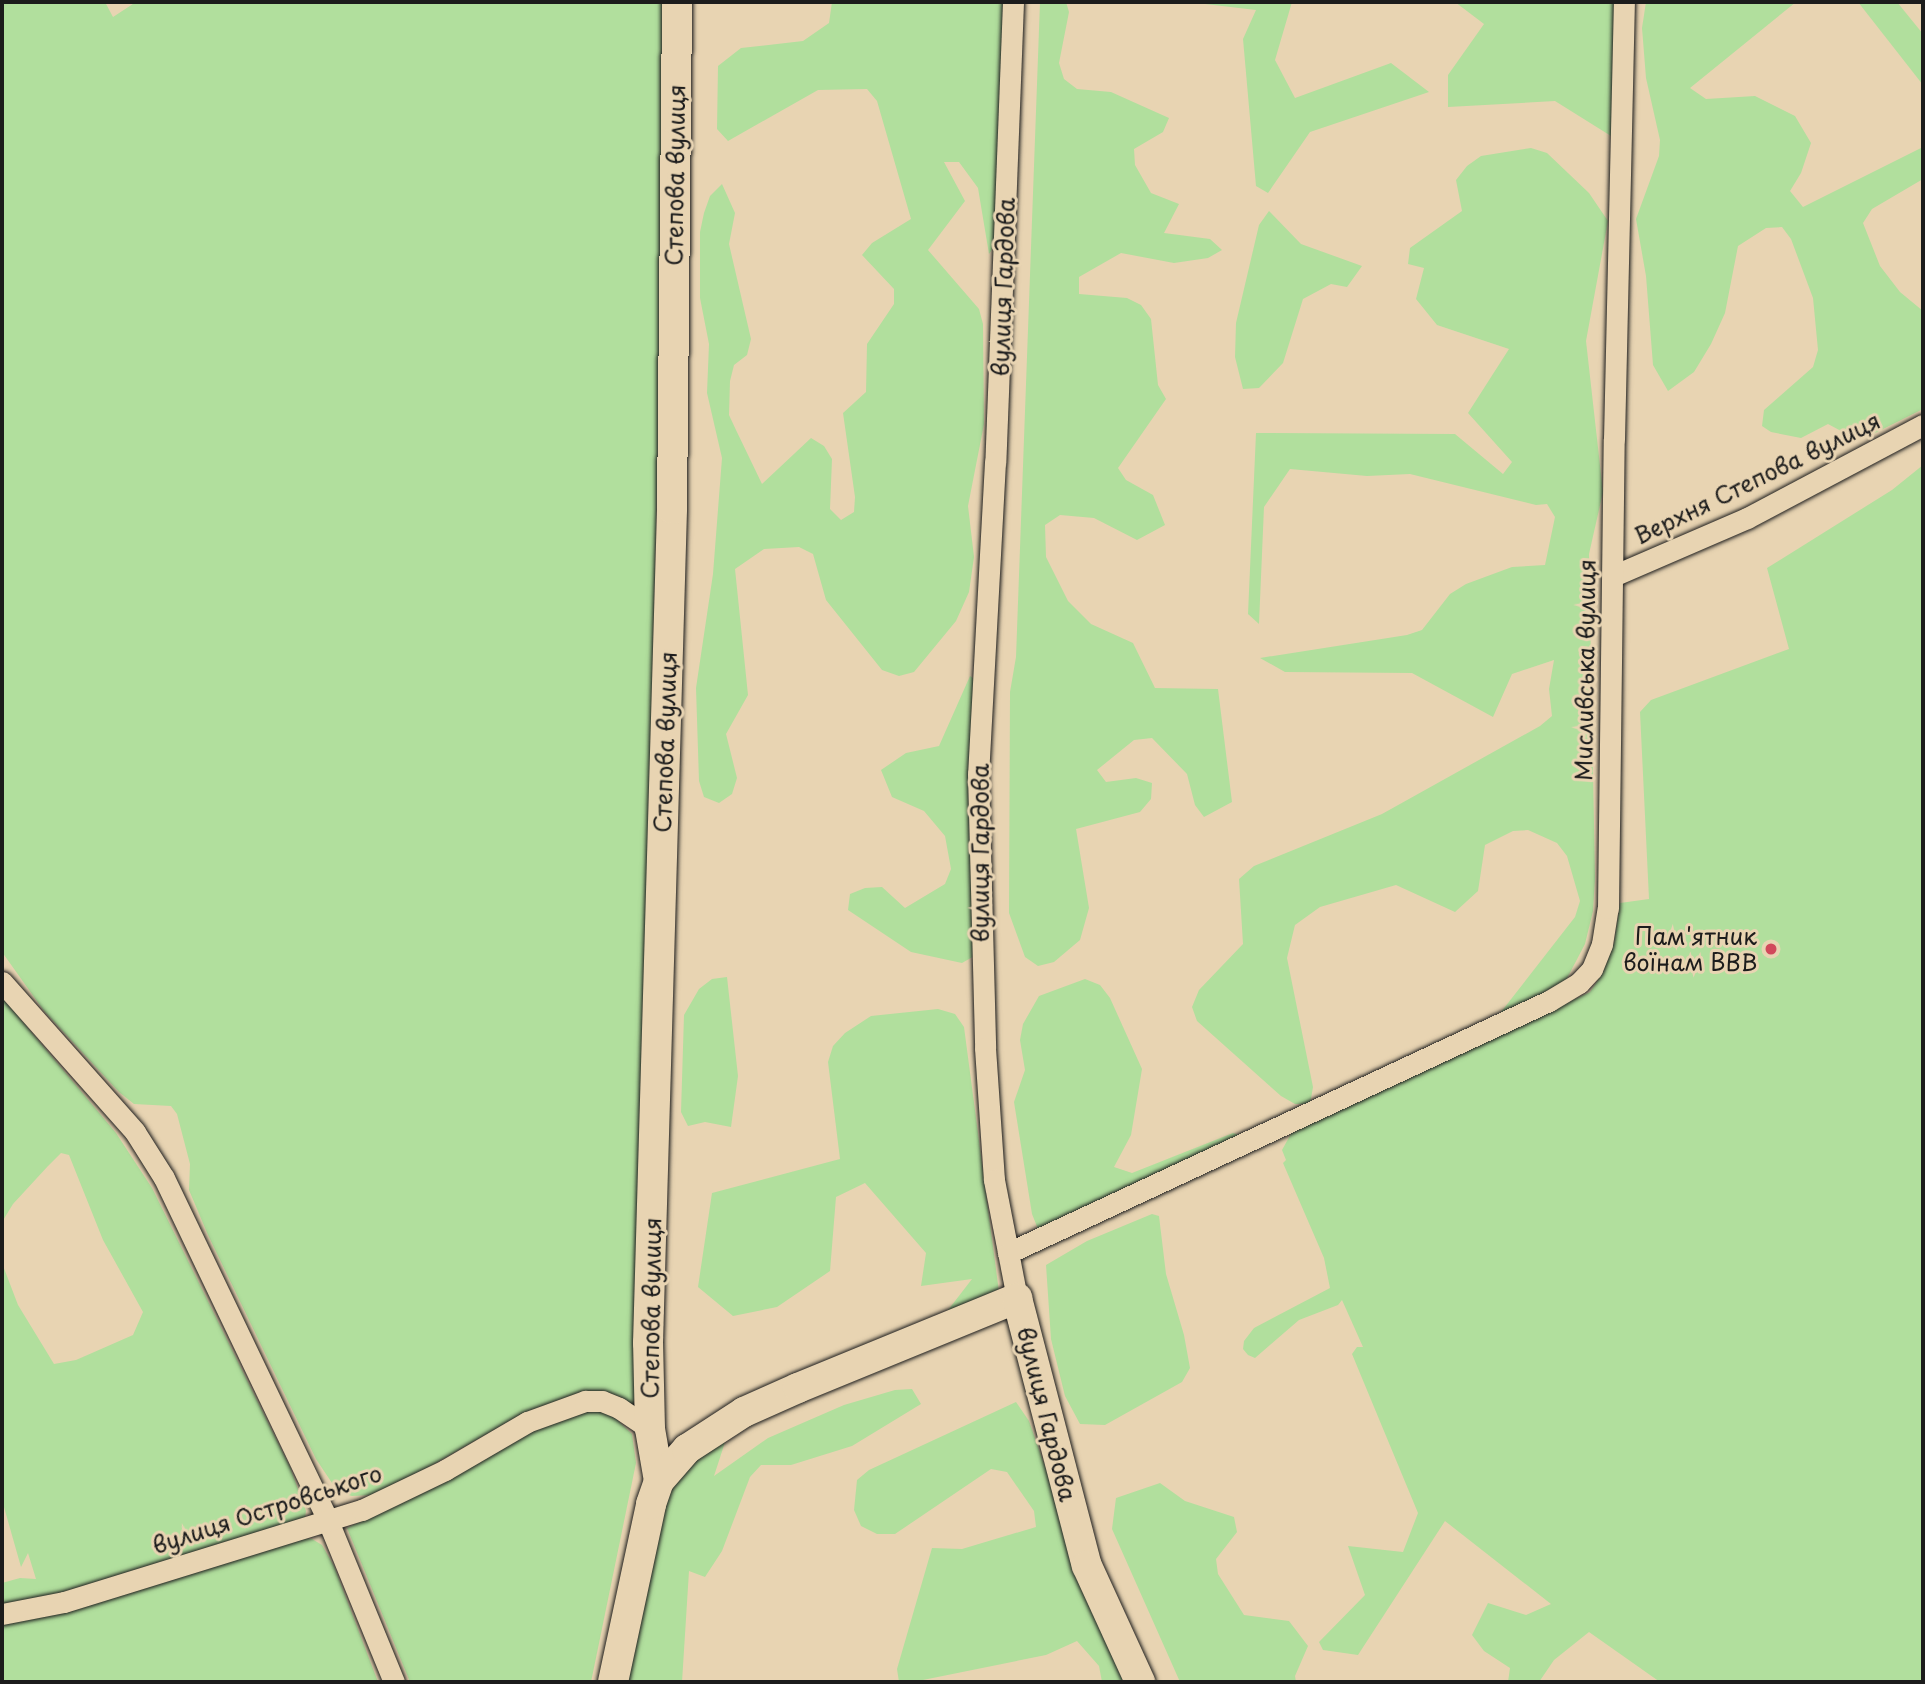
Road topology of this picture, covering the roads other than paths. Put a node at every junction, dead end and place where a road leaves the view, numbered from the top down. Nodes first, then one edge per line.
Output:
1 (677, 2) edge
2 (1013, 2) edge
3 (1624, 2) edge
4 (1923, 425) edge
5 (1613, 576) junction
6 (2, 982) edge
7 (1009, 1253) junction
8 (1017, 1298) junction
9 (650, 1430) junction
10 (659, 1481) junction
11 (328, 1521) junction
12 (2, 1614) edge
13 (394, 1682) edge
14 (614, 1682) edge
15 (1140, 1682) edge

1 - 9 street, Степова вулиця
2 - 7 street, вулиця Гардова
3 - 5 street, Мисливська вулиця
4 - 5 street, Верхня Степова вулиця
5 - 7 street, Мисливська вулиця
6 - 11 street
7 - 8 street, вулиця Гардова
8 - 10 street
8 - 15 street, вулиця Гардова
9 - 10 street, Степова вулиця
9 - 11 street, вулиця Островського
10 - 14 street
11 - 12 street, вулиця Островського
11 - 13 street

